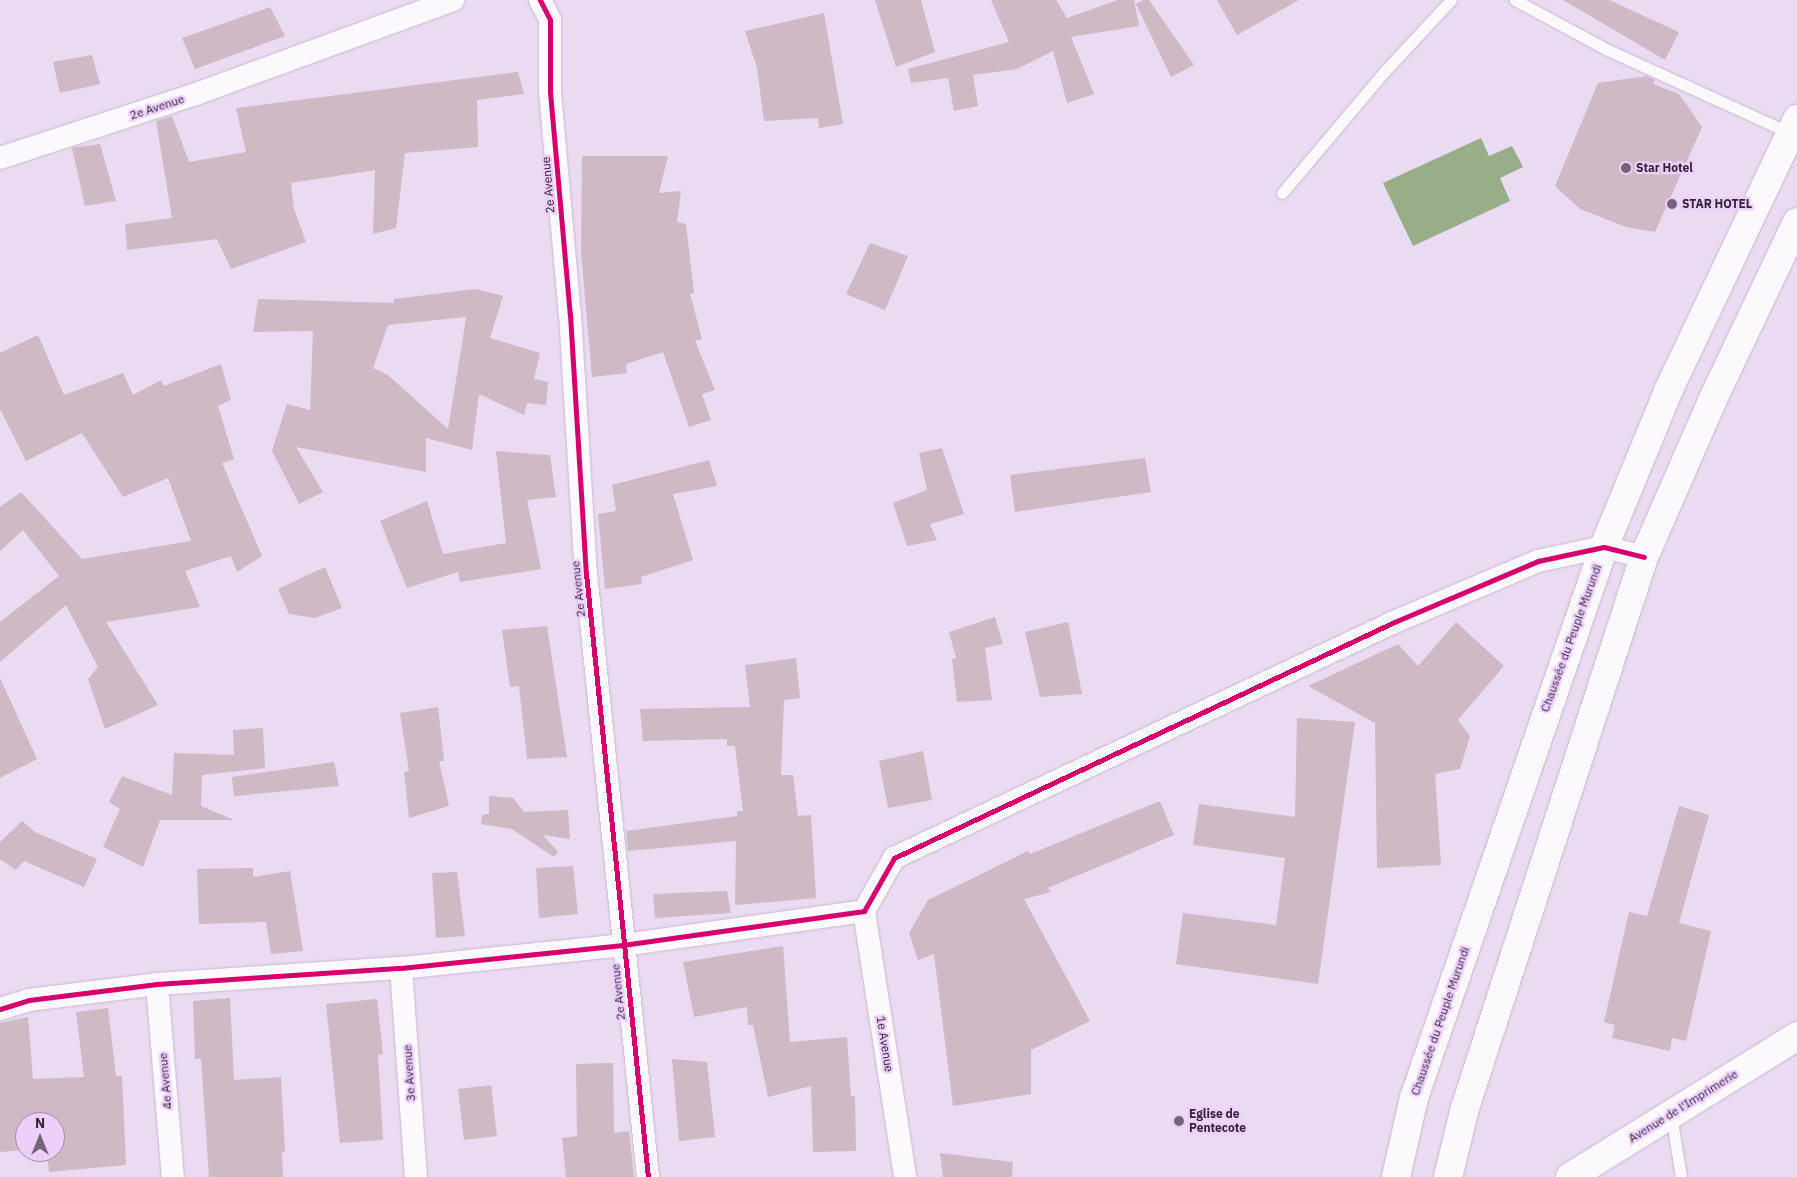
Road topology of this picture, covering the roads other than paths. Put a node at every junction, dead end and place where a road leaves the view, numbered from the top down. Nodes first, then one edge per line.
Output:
1 (453, 0) edge
2 (540, 0) edge
3 (1451, 0) edge
4 (1515, 0) edge
5 (1794, 126) edge
6 (0, 158) edge
7 (1282, 193) dead end
8 (1797, 222) edge
9 (1604, 546) junction
10 (1644, 557) junction
11 (864, 911) junction
12 (623, 945) junction
13 (401, 968) junction
14 (157, 984) junction
15 (0, 1009) edge
16 (1797, 1036) edge
17 (1671, 1113) junction
18 (172, 1177) edge
19 (416, 1177) edge
20 (648, 1177) edge
21 (905, 1177) edge
22 (1396, 1177) edge
23 (1448, 1177) edge
24 (1570, 1177) edge
25 (1681, 1177) edge

1 - 6 street, 2e Avenue
2 - 12 street, 2e Avenue
3 - 7 lane
4 - 5 lane
5 - 9 main road, Chaussée du Peuple Murundi
8 - 10 main road
9 - 10 street
9 - 11 street
9 - 22 main road, Chaussée du Peuple Murundi
10 - 23 main road
11 - 12 street
11 - 21 street, 1e Avenue
12 - 13 street
12 - 20 street, 2e Avenue
13 - 14 street
13 - 19 street, 3e Avenue
14 - 15 street
14 - 18 street, 4e Avenue
16 - 17 main road, Avenue de l'Imprimerie
17 - 24 main road, Avenue de l'Imprimerie
17 - 25 lane

